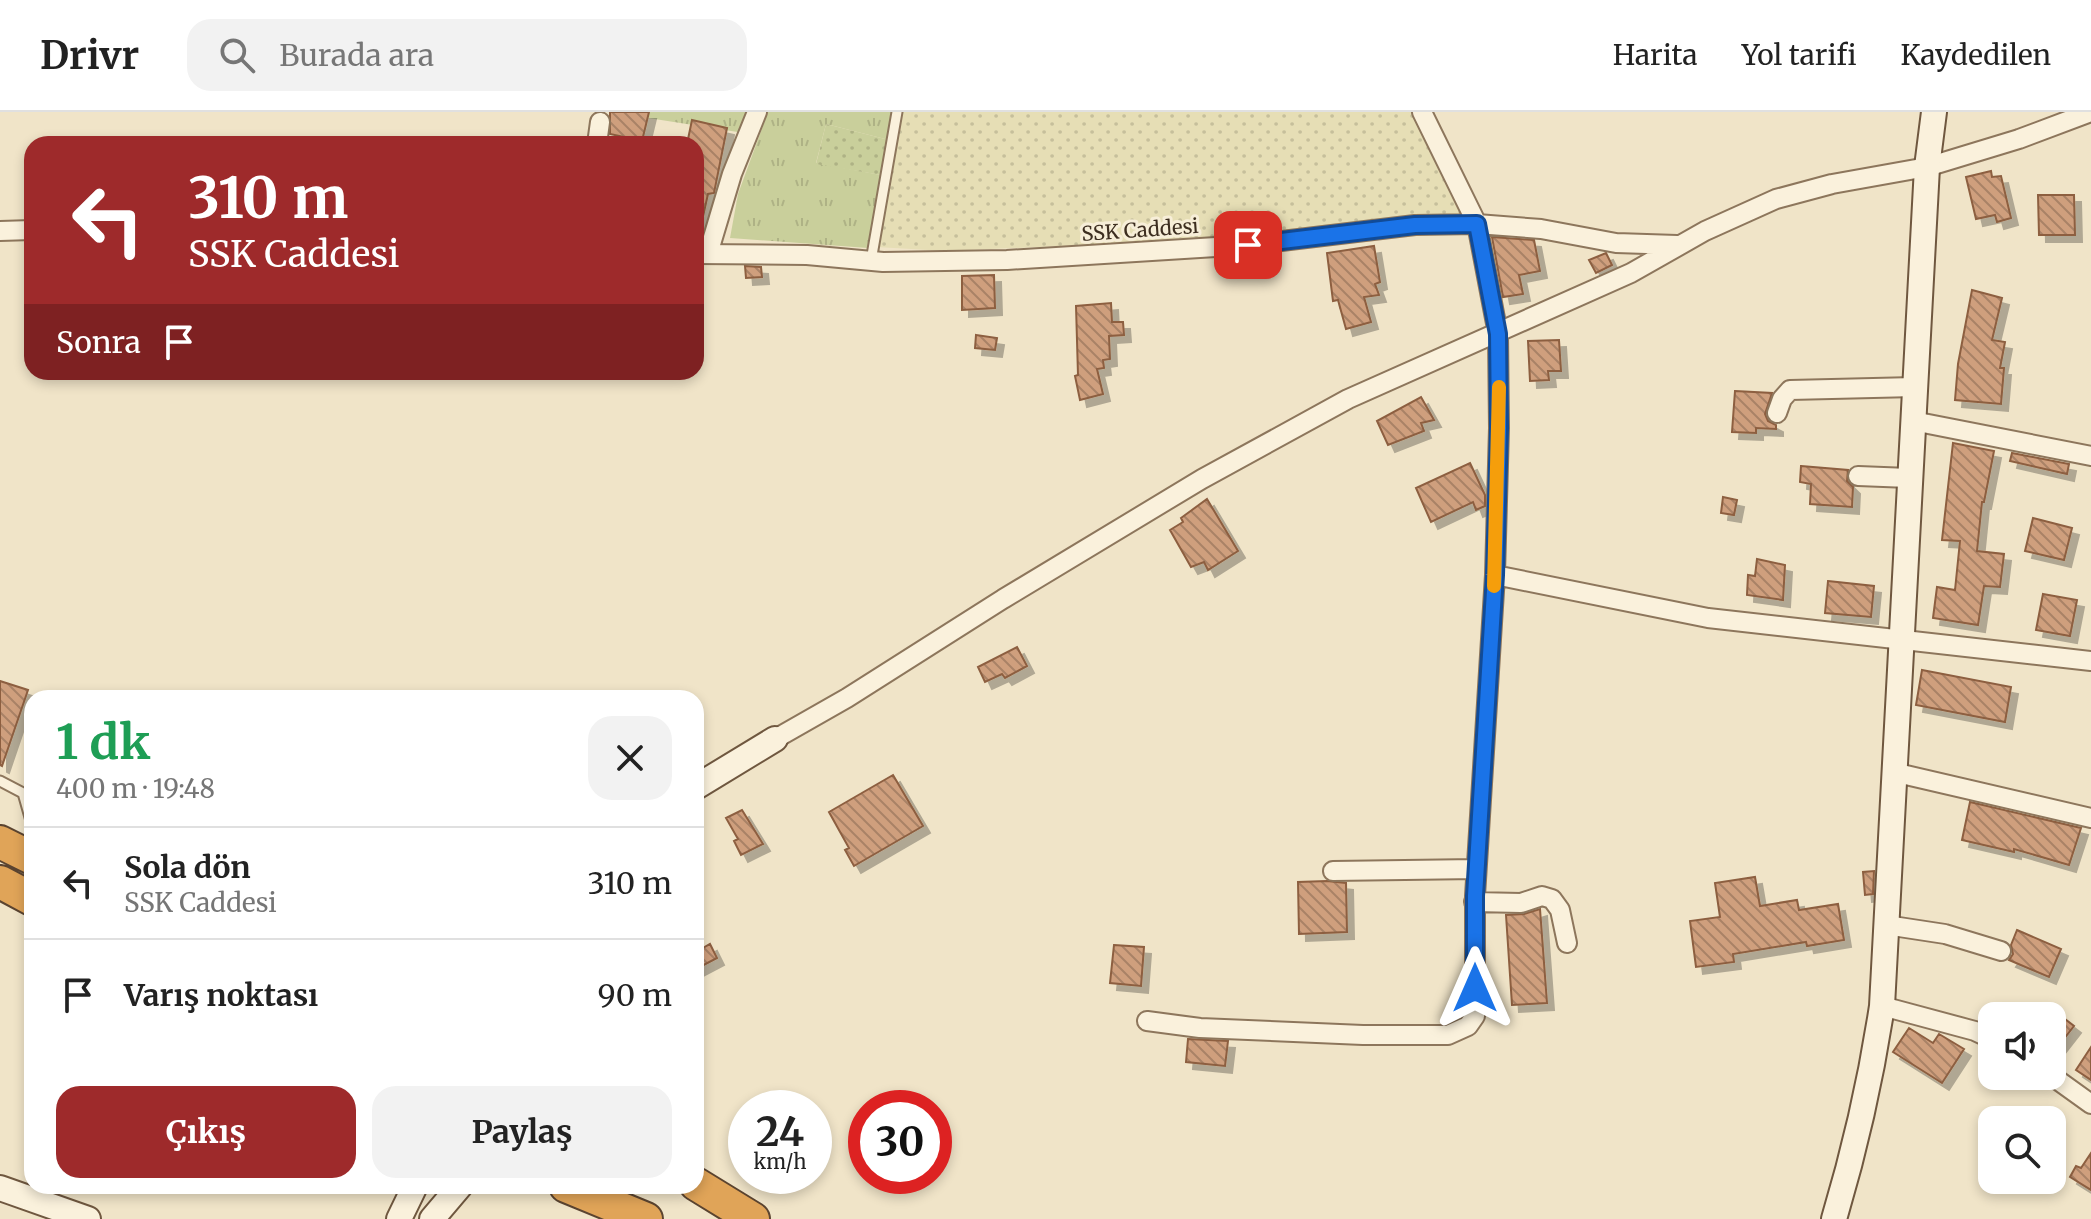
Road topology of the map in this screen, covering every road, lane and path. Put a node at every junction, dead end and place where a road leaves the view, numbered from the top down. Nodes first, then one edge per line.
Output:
1 (757, 112) edge
2 (897, 112) edge
3 (1422, 112) edge
4 (1934, 112) edge
5 (2091, 112) edge
6 (600, 122) dead end
7 (598, 136) edge
8 (1927, 167) junction
9 (1477, 224) junction
10 (24, 230) edge
11 (0, 231) edge
12 (1680, 245) junction
13 (704, 249) edge
14 (704, 254) edge
15 (871, 261) junction
16 (1498, 334) junction
17 (1915, 387) junction
18 (1777, 413) dead end
19 (1913, 421) junction
20 (2091, 456) edge
21 (1858, 476) dead end
22 (1909, 478) junction
23 (1495, 575) junction
24 (1900, 637) junction
25 (2091, 661) edge
26 (775, 739) joint
27 (1893, 772) junction
28 (0, 781) edge
29 (704, 782) edge
30 (24, 794) edge
31 (2091, 818) edge
32 (0, 842) edge
33 (24, 854) edge
34 (1476, 869) junction
35 (1333, 871) dead end
36 (0, 882) edge
37 (24, 895) edge
38 (1474, 902) junction
39 (1886, 925) junction
40 (1567, 943) dead end
41 (2001, 951) dead end
42 (1882, 1006) junction
43 (1147, 1021) dead end
44 (1978, 1032) edge
45 (2066, 1086) edge
46 (2091, 1104) edge
47 (0, 1188) edge
48 (704, 1189) edge
49 (411, 1194) edge
50 (453, 1194) edge
51 (585, 1194) edge
52 (88, 1219) edge
53 (399, 1219) edge
54 (432, 1219) edge
55 (646, 1219) edge
56 (753, 1219) edge
57 (1834, 1219) edge

1 - 13 street
2 - 15 lane
3 - 9 street
4 - 8 street
5 - 8 street
6 - 7 street
8 - 12 street
8 - 17 street
9 - 12 street, SSK Caddesi
9 - 15 street, SSK Caddesi
9 - 16 street
10 - 11 street
12 - 16 street
14 - 15 street, SSK Caddesi
16 - 23 street
16 - 26 street
17 - 18 street
17 - 19 street
19 - 20 street
19 - 22 street
21 - 22 street
22 - 24 street
23 - 24 street
23 - 34 street
24 - 25 street
24 - 27 street
26 - 29 street
27 - 31 street
27 - 39 street
28 - 30 lane
32 - 33 highway
34 - 35 street
34 - 38 street
36 - 37 highway
38 - 40 street
38 - 43 street
39 - 41 street
39 - 42 street
42 - 44 street
42 - 57 street
45 - 46 street
47 - 52 street
48 - 56 highway
49 - 53 street
50 - 54 street
51 - 55 highway

